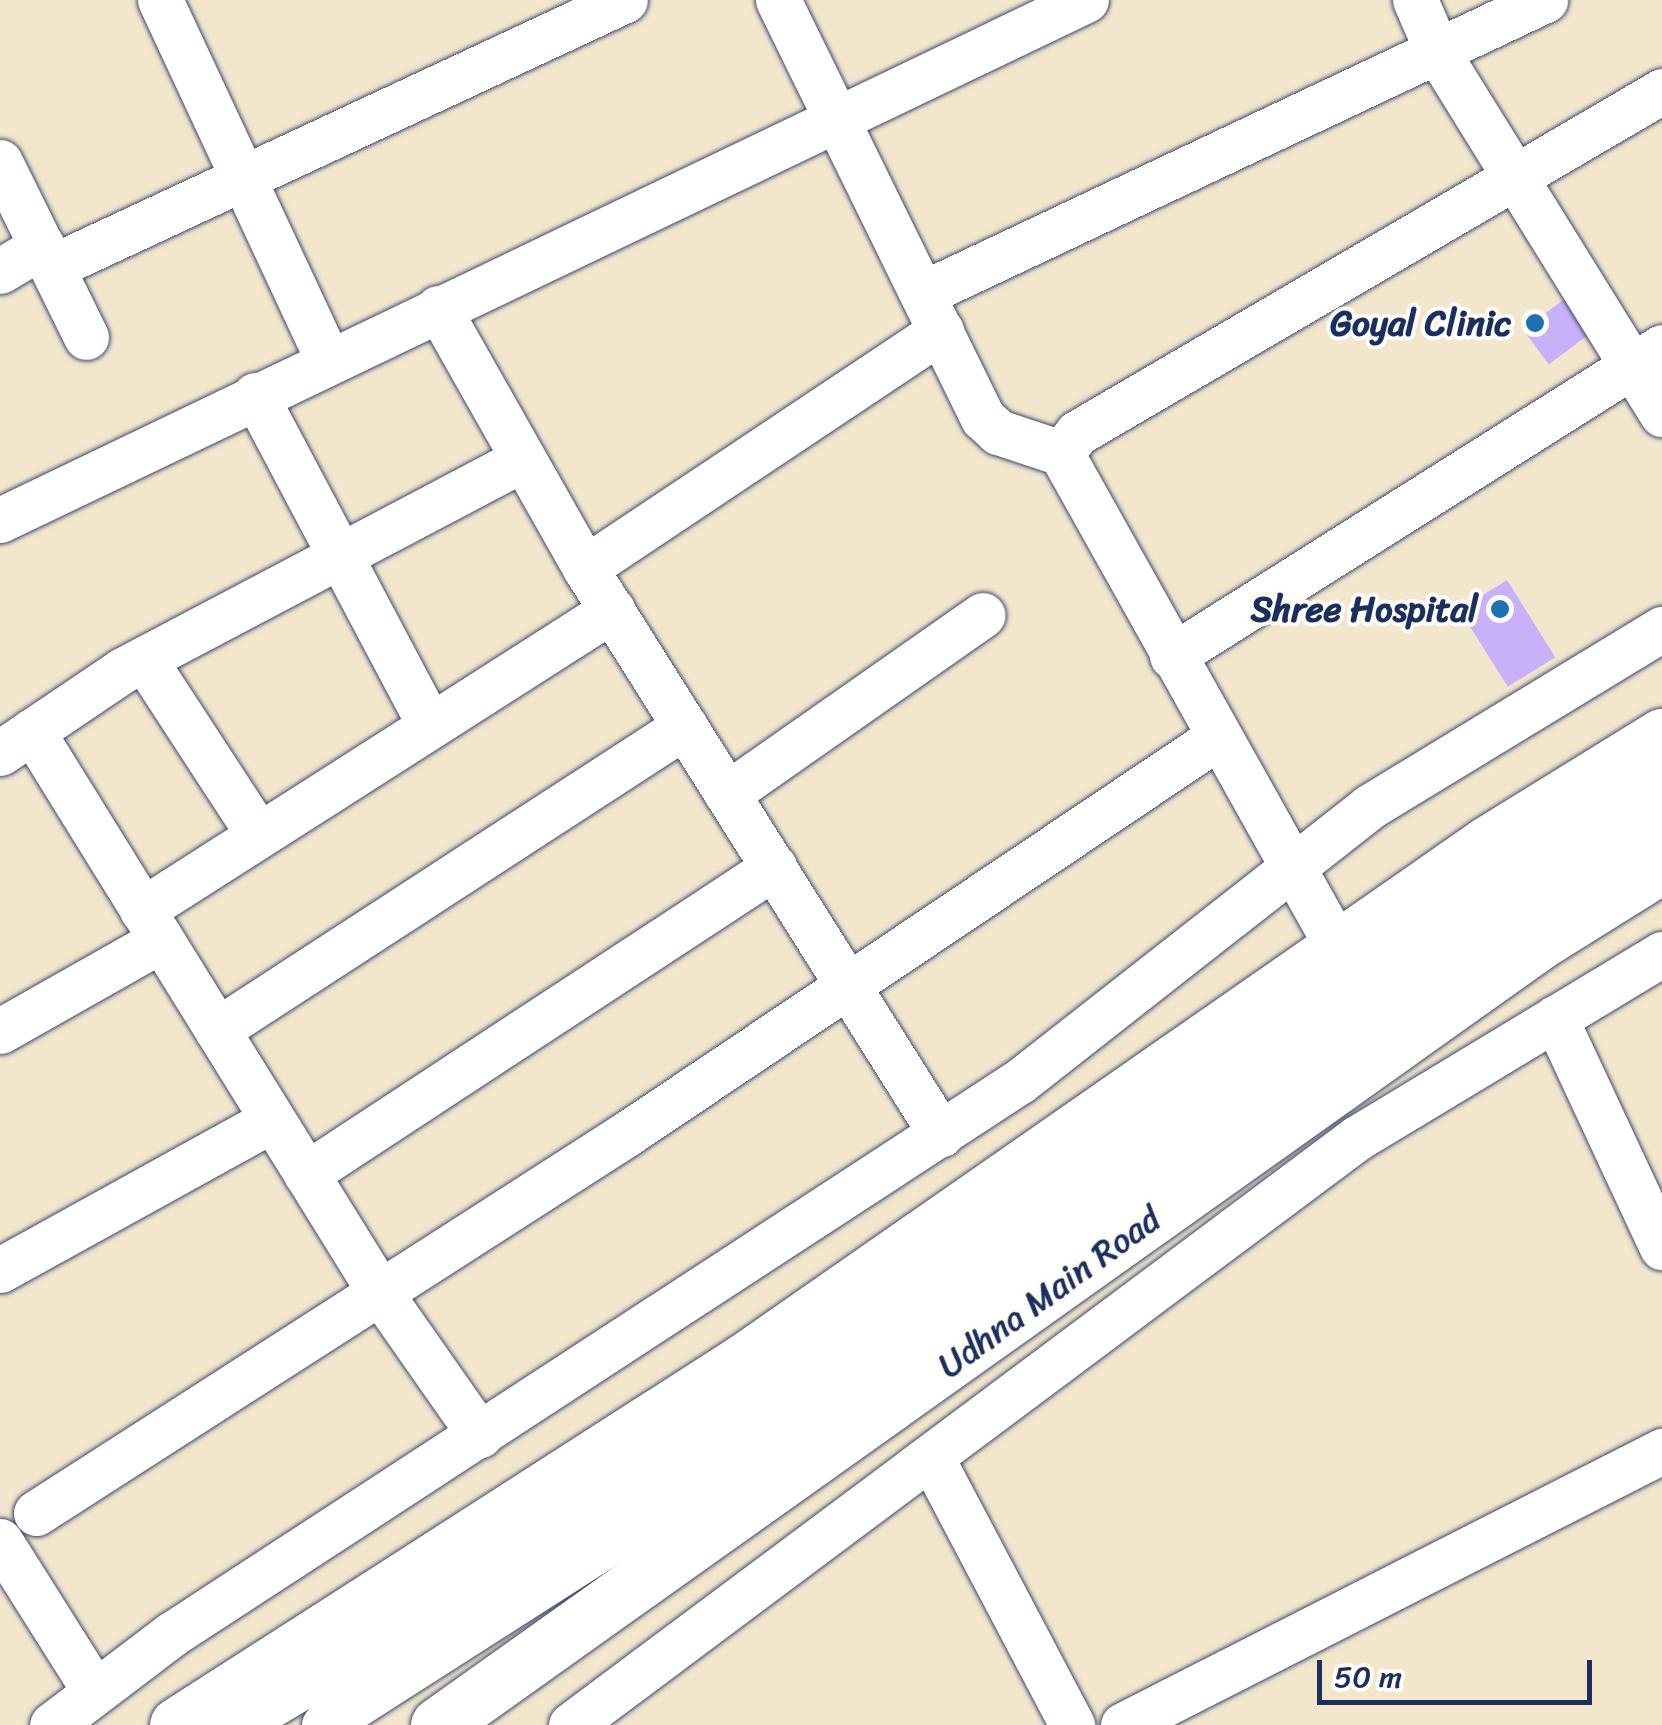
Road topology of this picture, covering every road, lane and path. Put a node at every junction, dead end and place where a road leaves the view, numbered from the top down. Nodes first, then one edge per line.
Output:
1 (160, 0) edge
2 (625, 0) edge
3 (778, 0) edge
4 (1086, 0) edge
5 (1414, 0) edge
6 (1545, 0) edge
7 (1438, 53) junction
8 (1662, 92) edge
9 (840, 117) junction
10 (0, 162) edge
11 (1514, 176) junction
12 (239, 180) junction
13 (47, 257) junction
14 (0, 272) edge
15 (438, 308) junction
16 (932, 312) junction
17 (86, 337) dead end
18 (1648, 357) edge
19 (328, 361) junction
20 (255, 395) junction
21 (1662, 414) edge
22 (1061, 453) junction
23 (523, 459) junction
24 (0, 520) edge
25 (337, 558) junction
26 (585, 568) junction
27 (612, 610) junction
28 (983, 614) dead end
29 (1662, 629) edge
30 (1172, 656) junction
31 (144, 659) junction
32 (430, 725) junction
33 (685, 726) junction
34 (1662, 736) edge
35 (1218, 737) junction
36 (16, 742) edge
37 (1662, 779) edge
38 (727, 794) junction
39 (1662, 819) edge
40 (258, 834) junction
41 (1662, 865) edge
42 (1293, 866) junction
43 (774, 867) junction
44 (152, 925) junction
45 (1338, 948) junction
46 (1662, 954) edge
47 (848, 986) junction
48 (1555, 1018) junction
49 (217, 1030) junction
50 (0, 1031) edge
51 (272, 1120) junction
52 (941, 1134) junction
53 (306, 1174) junction
54 (1662, 1247) edge
55 (0, 1270) edge
56 (379, 1291) junction
57 (480, 1435) junction
58 (1662, 1452) edge
59 (932, 1459) junction
60 (36, 1512) dead end
61 (0, 1541) edge
62 (95, 1692) junction
63 (52, 1725) edge
64 (177, 1725) edge
65 (237, 1725) edge
66 (324, 1725) edge
67 (438, 1725) edge
68 (571, 1725) edge
69 (1072, 1725) edge
70 (1124, 1725) edge

1 - 12 street
2 - 12 street
3 - 9 street
4 - 9 street
5 - 7 street
6 - 7 street
7 - 11 street
7 - 16 street
8 - 11 street
9 - 15 street
9 - 16 street
10 - 13 street
11 - 18 street
11 - 22 street
12 - 13 street
12 - 19 street
13 - 14 street
13 - 17 street
15 - 19 street
15 - 23 street
16 - 22 street
16 - 26 street
18 - 21 street
18 - 30 street
19 - 20 street
20 - 24 street
20 - 25 street
22 - 30 street
23 - 25 street
23 - 26 street
25 - 31 street
25 - 32 street
26 - 27 street
27 - 32 street
27 - 33 street
28 - 38 street
29 - 42 street
30 - 35 street
31 - 36 street
31 - 40 street
32 - 40 street
33 - 38 street
33 - 49 street
34 - 45 highway
35 - 42 street
35 - 47 street
36 - 44 street
37 - 65 street
38 - 43 street
39 - 66 street
40 - 44 street
41 - 67 highway, Udhna Main Road
42 - 45 street
42 - 52 street
43 - 47 street
43 - 53 street
44 - 49 street
44 - 50 street
45 - 64 highway
46 - 48 street
47 - 52 street
47 - 56 street
48 - 54 street
48 - 59 street
49 - 51 street
51 - 53 street
51 - 55 street
52 - 57 street
53 - 56 street
56 - 57 street
56 - 60 street
57 - 62 street
58 - 70 street
59 - 68 street
59 - 69 street
61 - 62 street
62 - 63 street

